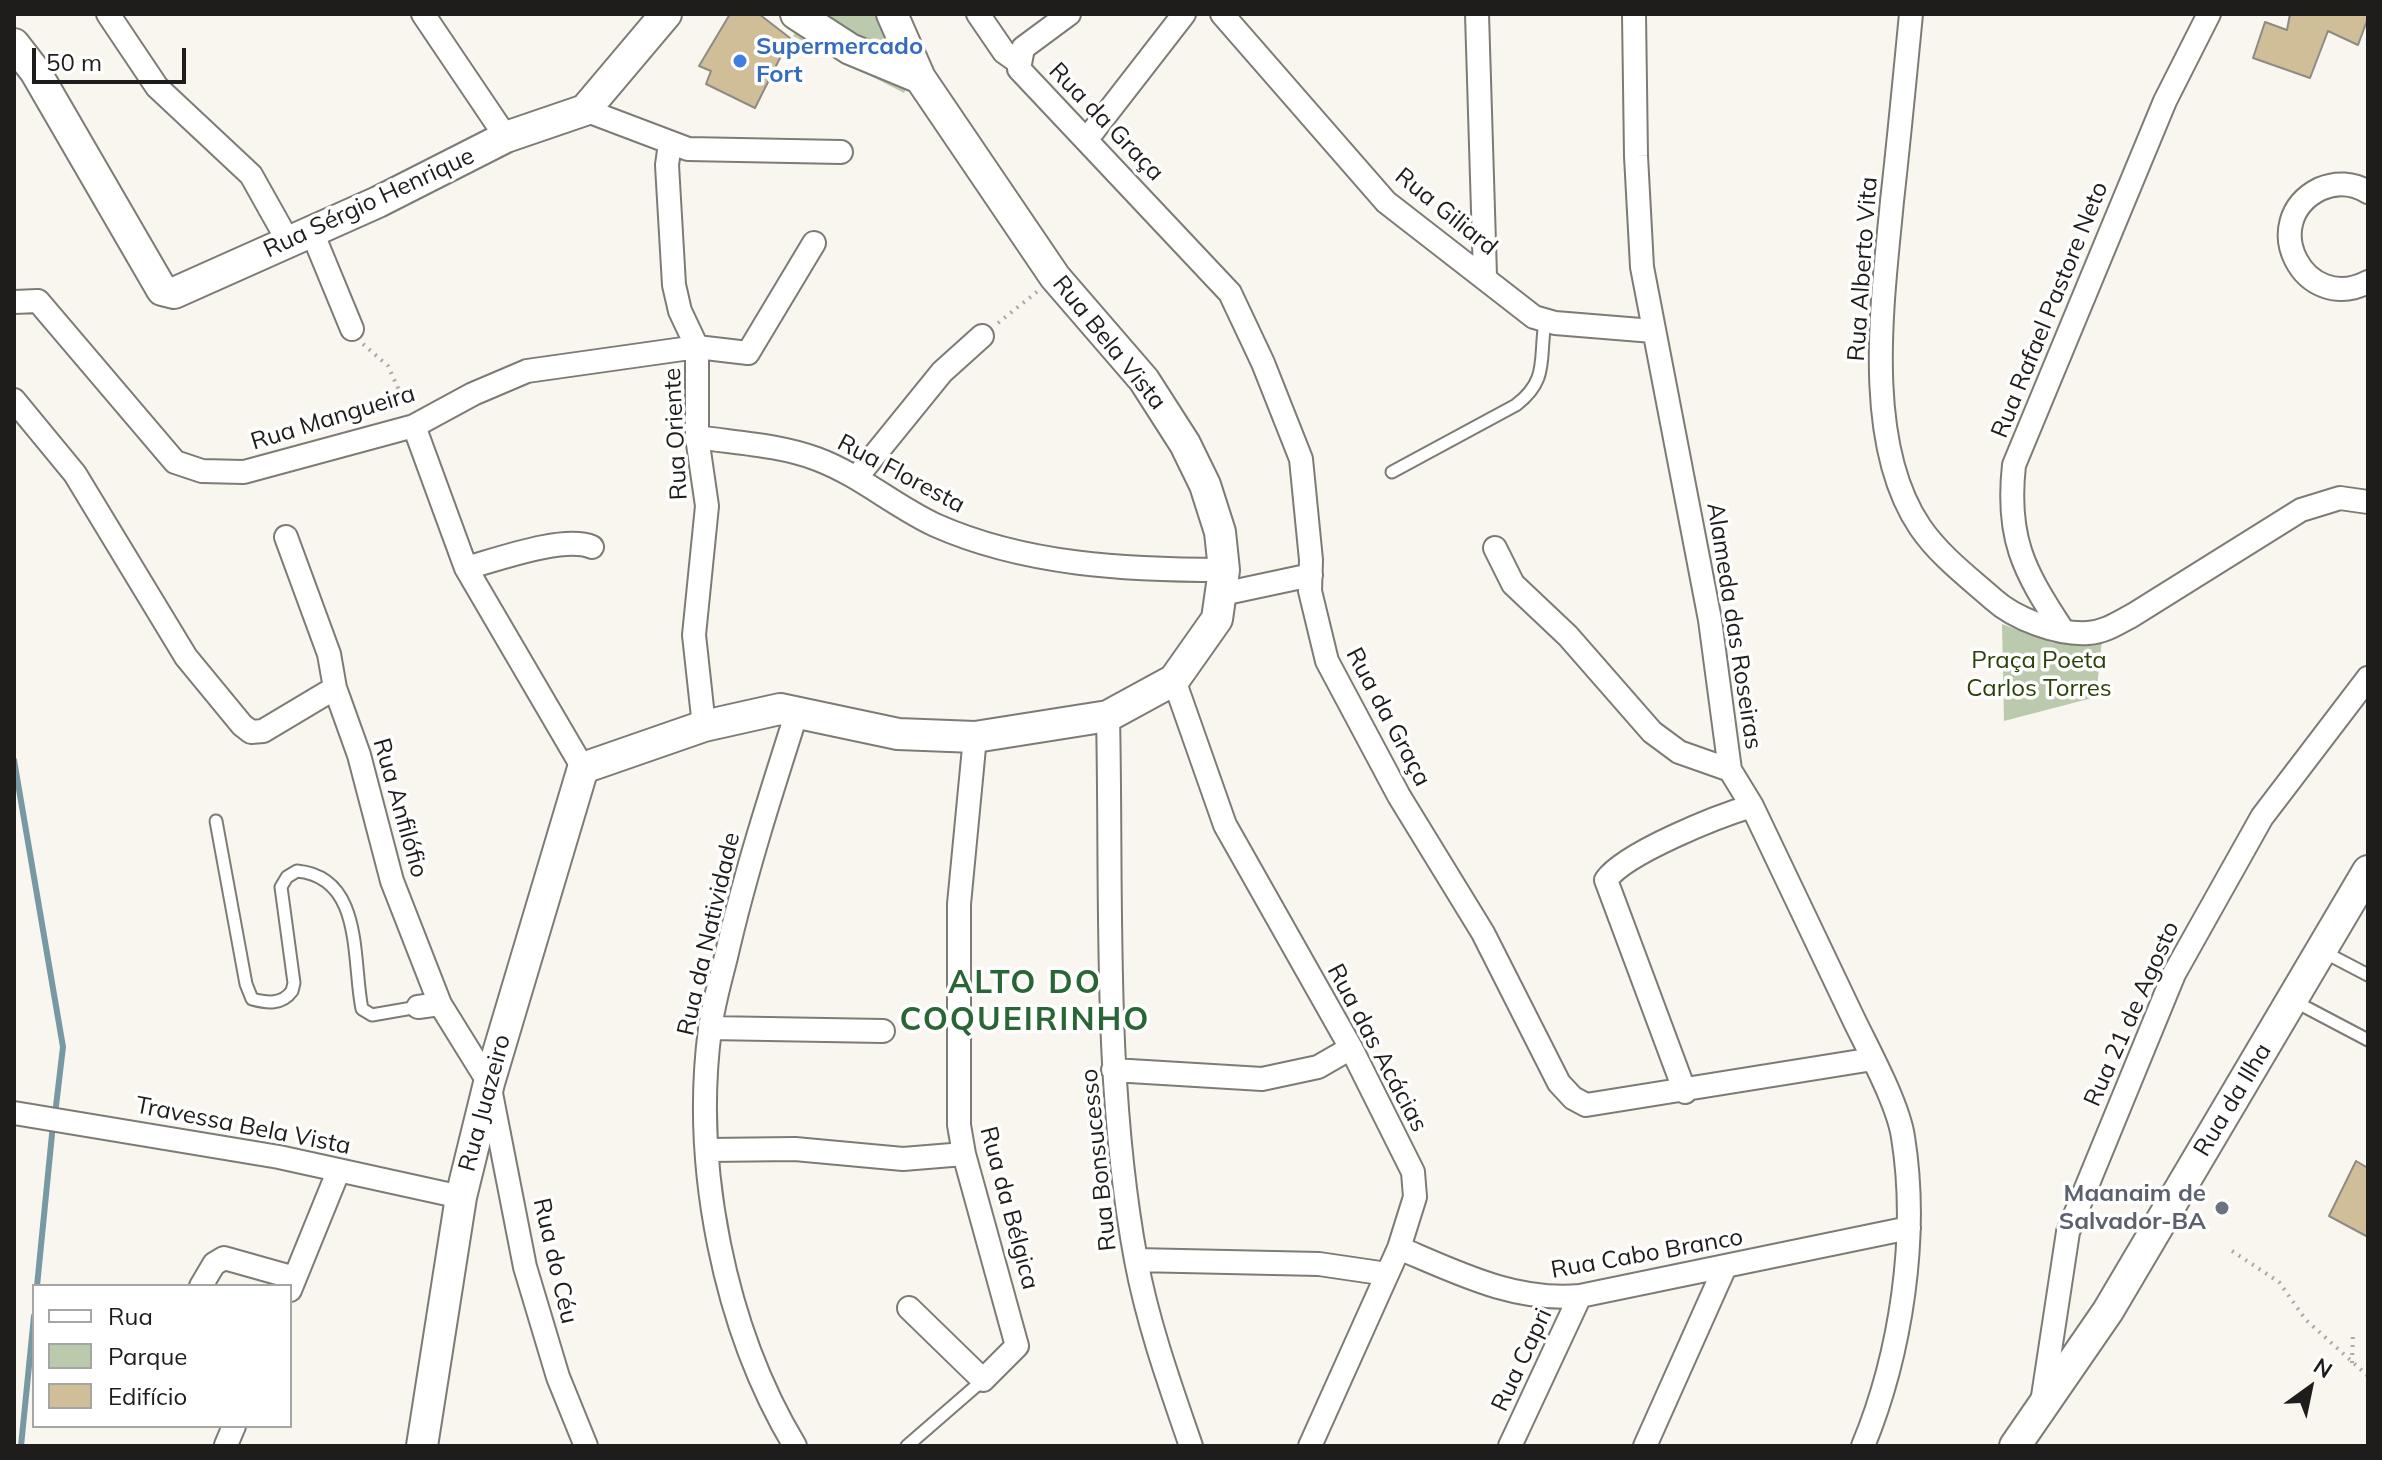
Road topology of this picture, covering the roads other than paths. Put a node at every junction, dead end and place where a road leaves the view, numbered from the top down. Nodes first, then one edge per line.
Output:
1 (108, 14) edge
2 (423, 14) edge
3 (666, 14) edge
4 (892, 14) edge
5 (978, 14) edge
6 (1069, 14) edge
7 (1184, 14) edge
8 (1222, 14) edge
9 (1477, 14) edge
10 (1634, 14) edge
11 (1911, 14) edge
12 (2209, 14) edge
13 (814, 19) edge
14 (14, 44) edge
15 (1021, 55) junction
16 (920, 78) junction
17 (585, 110) junction
18 (506, 137) junction
19 (1087, 139) junction
20 (670, 143) junction
21 (841, 152) dead end
22 (2368, 192) edge
23 (300, 236) junction
24 (814, 243) dead end
25 (1485, 276) junction
26 (2368, 282) edge
27 (14, 302) edge
28 (1545, 322) junction
29 (352, 329) road end
30 (1653, 331) junction
31 (982, 336) road end
32 (697, 347) junction
33 (14, 400) edge
34 (414, 426) junction
35 (697, 437) junction
36 (1392, 472) dead end
37 (856, 478) junction
38 (2368, 502) edge
39 (286, 537) dead end
40 (592, 547) dead end
41 (1495, 548) dead end
42 (466, 568) junction
43 (1311, 575) junction
44 (1223, 582) junction
45 (2062, 629) junction
46 (2368, 678) edge
47 (1174, 680) junction
48 (335, 688) junction
49 (797, 712) junction
50 (1108, 716) junction
51 (704, 726) junction
52 (975, 737) junction
53 (583, 768) junction
54 (1730, 770) junction
55 (1752, 806) junction
56 (216, 821) dead end
57 (2368, 871) edge
58 (2321, 951) junction
59 (2368, 975) edge
60 (2292, 1000) junction
61 (429, 1005) junction
62 (710, 1028) junction
63 (883, 1031) dead end
64 (2368, 1040) edge
65 (1351, 1048) junction
66 (1873, 1059) junction
67 (1113, 1070) junction
68 (489, 1083) junction
69 (1685, 1092) junction
70 (14, 1113) edge
71 (708, 1150) junction
72 (964, 1154) junction
73 (338, 1172) junction
74 (461, 1197) junction
75 (1909, 1228) junction
76 (1399, 1248) junction
77 (1136, 1260) junction
78 (1725, 1267) junction
79 (1387, 1274) junction
80 (202, 1284) edge
81 (292, 1284) edge
82 (1580, 1296) junction
83 (909, 1308) dead end
84 (983, 1380) junction
85 (2041, 1412) junction
86 (422, 1446) edge
87 (586, 1446) edge
88 (795, 1446) edge
89 (907, 1446) edge
90 (1191, 1446) edge
91 (1310, 1446) edge
92 (1510, 1446) edge
93 (1645, 1446) edge
94 (1863, 1446) edge
95 (2015, 1446) edge

1 - 23 street
2 - 18 street
3 - 17 main road
4 - 16 main road, Rua Bela Vista
5 - 15 street, Rua da Graça
6 - 15 street
7 - 19 street
8 - 25 street, Rua Giliard
9 - 25 street
10 - 30 street, Alameda das Roseiras
11 - 45 street, Rua Alberto Vita
12 - 45 street, Rua Rafael Pastore Neto
13 - 16 main road
14 - 23 main road, Rua Sérgio Henrique
15 - 19 street, Rua da Graça
16 - 44 main road, Rua Bela Vista
17 - 18 main road, Rua Sérgio Henrique
17 - 20 street
18 - 23 main road, Rua Sérgio Henrique
19 - 43 street, Rua da Graça
20 - 21 street
20 - 32 street, Rua Oriente
22 - 26 street
23 - 29 street
24 - 32 street, Rua Mangueira
25 - 28 street, Rua Giliard
27 - 34 street, Rua Mangueira
28 - 30 street
28 - 36 lane
30 - 54 street, Alameda das Roseiras
31 - 37 street
32 - 34 street, Rua Mangueira
32 - 35 street, Rua Oriente
33 - 48 street
34 - 42 street
35 - 37 street, Rua Floresta
35 - 51 street, Rua Oriente
37 - 44 street, Rua Floresta
38 - 45 street, Rua Alberto Vita
39 - 48 street, Rua Anfilófio
40 - 42 street
41 - 54 street
42 - 53 street
43 - 44 street, Rua Floresta
43 - 69 street, Rua da Graça
44 - 47 main road, Rua Bela Vista
46 - 85 street, Rua 21 de Agosto
47 - 50 main road, Rua Bela Vista
47 - 65 street, Rua das Acácias
48 - 61 street, Rua Anfilófio
49 - 51 main road, Rua Bela Vista
49 - 52 main road, Rua Bela Vista
49 - 62 street, Rua da Natividade
50 - 52 main road, Rua Bela Vista
50 - 67 street, Rua Bonsucesso
51 - 53 main road, Rua Bela Vista
52 - 72 street, Rua da Bélgica
53 - 68 main road, Rua Juazeiro
54 - 55 street, Alameda das Roseiras
55 - 66 street, Alameda das Roseiras
55 - 69 street
56 - 61 lane
57 - 58 main road, Rua da Ilha
58 - 59 lane
58 - 60 main road, Rua da Ilha
60 - 64 lane
60 - 85 main road, Rua da Ilha
61 - 68 street, Rua Anfilófio
62 - 63 street
62 - 71 street, Rua da Natividade
65 - 67 street
65 - 76 street, Rua das Acácias
66 - 69 street, Rua da Graça
66 - 75 street, Alameda das Roseiras
67 - 77 street, Rua Bonsucesso
68 - 74 main road, Rua Juazeiro
68 - 87 street, Rua do Céu
70 - 73 street, Travessa Bela Vista
71 - 72 street
71 - 88 street, Rua da Natividade
72 - 84 street, Rua da Bélgica
73 - 74 street, Travessa Bela Vista
73 - 81 street
74 - 86 main road, Rua Juazeiro
75 - 78 street, Rua Cabo Branco
75 - 94 street, Alameda das Roseiras
76 - 79 street, Rua das Acácias
76 - 82 street, Rua Cabo Branco
77 - 79 street
77 - 90 street, Rua Bonsucesso
78 - 82 street, Rua Cabo Branco
78 - 93 street
79 - 91 street, Rua das Acácias
80 - 81 street
82 - 92 street, Rua Capri
83 - 84 street
84 - 89 lane
85 - 95 main road, Rua da Ilha

